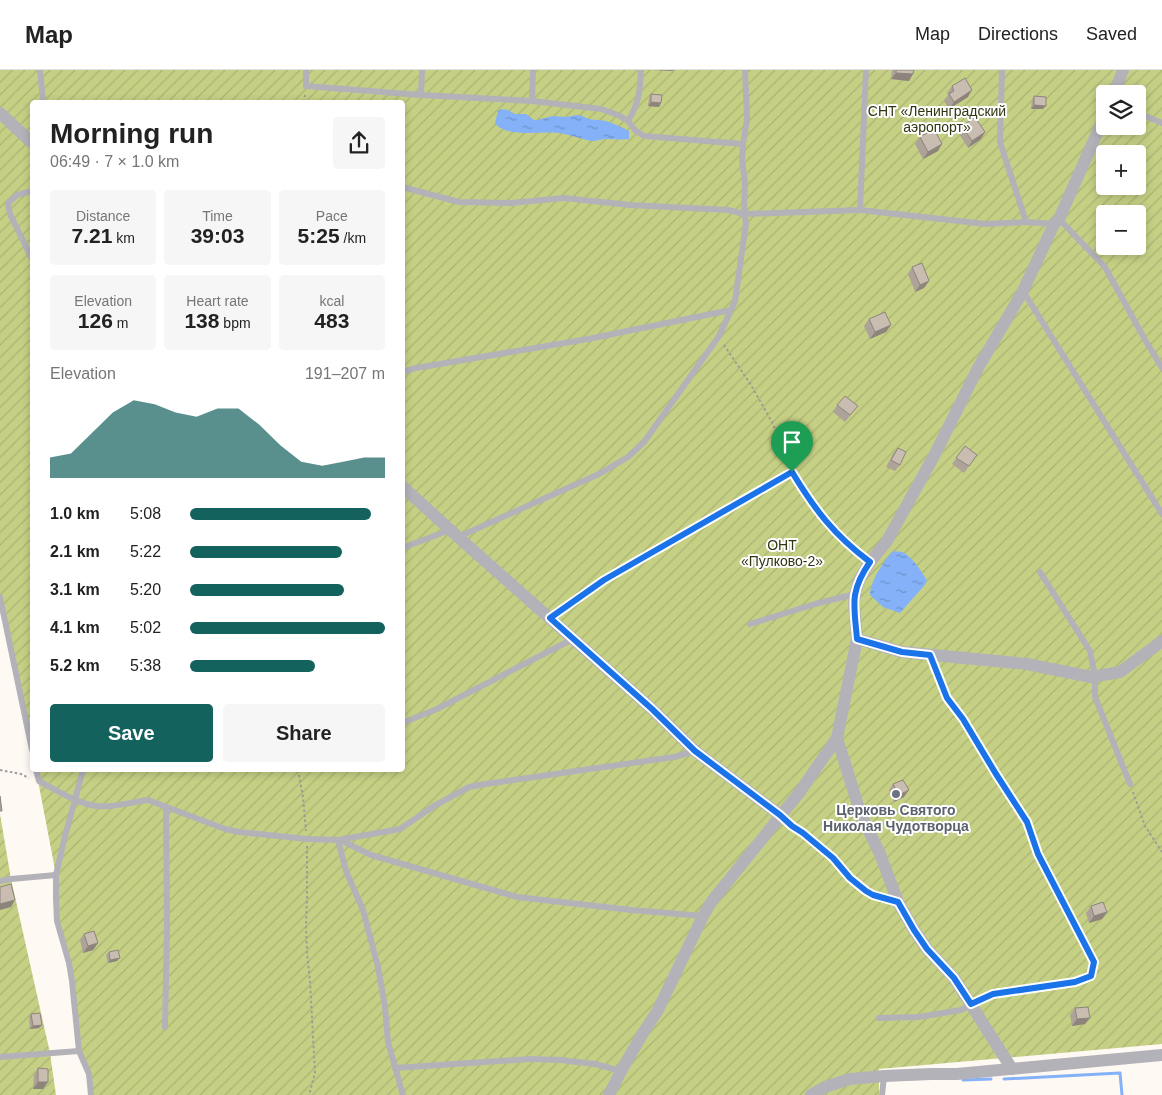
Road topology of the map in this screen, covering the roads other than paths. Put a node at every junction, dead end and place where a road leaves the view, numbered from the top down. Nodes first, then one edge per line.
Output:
1 (40, 70) edge
2 (306, 70) edge
3 (422, 70) edge
4 (533, 70) edge
5 (641, 70) edge
6 (745, 70) edge
7 (866, 70) edge
8 (1002, 70) edge
9 (1123, 70) edge
10 (1117, 85) edge
11 (420, 95) junction
12 (43, 100) edge
13 (532, 101) junction
14 (0, 113) edge
15 (1146, 117) edge
16 (628, 121) junction
17 (1162, 123) edge
18 (1096, 135) edge
19 (30, 141) edge
20 (742, 144) junction
21 (405, 188) edge
22 (30, 192) edge
23 (860, 210) junction
24 (744, 214) junction
25 (1026, 222) junction
26 (1057, 222) junction
27 (30, 255) edge
28 (1023, 291) junction
29 (731, 310) junction
30 (1162, 368) edge
31 (405, 371) edge
32 (405, 489) edge
33 (1162, 514) edge
34 (454, 533) junction
35 (405, 547) edge
36 (870, 562) junction
37 (1040, 572) dead end
38 (855, 594) junction
39 (0, 597) edge
40 (550, 618) junction
41 (750, 624) dead end
42 (574, 639) junction
43 (857, 639) junction
44 (1162, 642) edge
45 (930, 655) junction
46 (1095, 676) junction
47 (405, 722) edge
48 (837, 738) junction
49 (30, 740) edge
50 (695, 751) junction
51 (36, 772) edge
52 (83, 772) edge
53 (1130, 784) road end
54 (76, 800) junction
55 (166, 806) junction
56 (780, 815) junction
57 (338, 840) junction
58 (56, 875) junction
59 (0, 881) edge
60 (703, 916) junction
61 (971, 1004) junction
62 (879, 1018) dead end
63 (165, 1027) dead end
64 (79, 1051) junction
65 (1162, 1055) edge
66 (0, 1057) edge
67 (395, 1068) junction
68 (1012, 1069) junction
69 (621, 1071) junction
70 (884, 1076) junction
71 (825, 1091) edge
72 (91, 1095) edge
73 (403, 1095) edge
74 (609, 1095) edge
75 (812, 1095) edge
76 (882, 1095) edge

1 - 12 lane
2 - 11 lane
3 - 11 lane
4 - 13 lane
5 - 16 lane
6 - 20 lane
7 - 23 lane
8 - 25 lane
9 - 10 street
11 - 13 lane
13 - 16 lane
14 - 19 street
15 - 17 lane
16 - 20 lane
18 - 26 street
20 - 24 lane
21 - 24 lane
22 - 27 lane
23 - 24 lane
23 - 25 lane
24 - 29 lane
25 - 26 lane
26 - 28 street
26 - 30 lane
28 - 33 lane
28 - 36 street
29 - 31 lane
29 - 34 lane
32 - 34 street
34 - 35 lane
34 - 40 street
36 - 38 street
36 - 40 lane
37 - 46 lane
38 - 41 lane
38 - 43 street
39 - 49 lane
40 - 42 street
42 - 47 lane
42 - 50 street
43 - 45 street
43 - 48 street
44 - 46 street
45 - 46 street
45 - 61 lane
46 - 53 lane
48 - 56 street
48 - 61 street
50 - 56 street
50 - 57 lane
51 - 54 lane
52 - 54 lane
54 - 55 lane
54 - 58 lane
55 - 57 lane
55 - 63 lane
56 - 60 street
57 - 60 lane
57 - 67 lane
58 - 59 lane
58 - 64 lane
60 - 69 street
61 - 62 lane
61 - 68 street
64 - 66 lane
64 - 72 lane
65 - 68 street
67 - 69 lane
67 - 73 lane
68 - 70 street
69 - 74 street
70 - 71 street
70 - 76 lane
71 - 75 street

